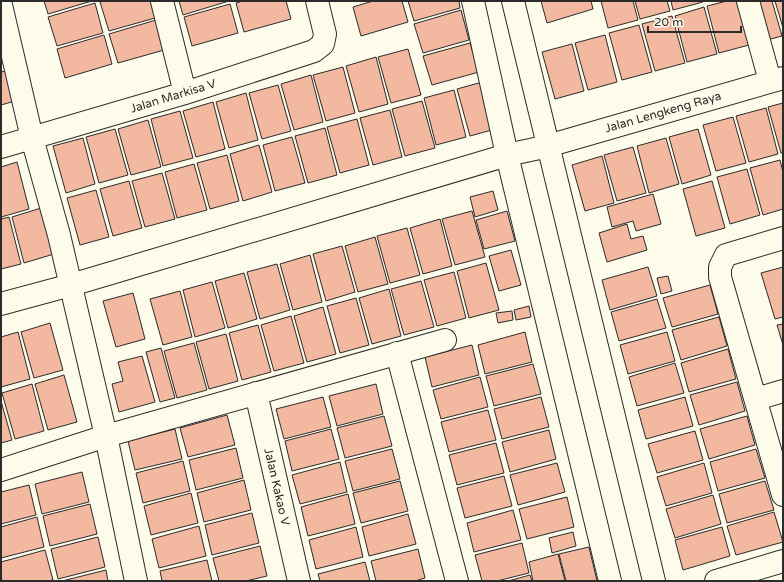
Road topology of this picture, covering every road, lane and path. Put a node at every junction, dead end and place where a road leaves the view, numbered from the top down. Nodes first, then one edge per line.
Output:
1 (162, 1) edge
2 (317, 1) edge
3 (473, 1) edge
4 (513, 1) edge
5 (748, 1) edge
6 (1, 5) edge
7 (776, 79) edge
8 (185, 93) junction
9 (32, 138) junction
10 (1, 147) edge
11 (531, 149) junction
12 (783, 238) edge
13 (70, 285) junction
14 (1, 304) edge
15 (445, 340) dead end
16 (397, 353) junction
17 (783, 391) edge
18 (256, 393) junction
19 (756, 399) junction
20 (106, 436) junction
21 (1, 470) edge
22 (783, 495) edge
23 (783, 561) edge
24 (136, 581) edge
25 (299, 581) edge
26 (458, 581) edge
27 (610, 581) edge
28 (654, 581) edge
29 (716, 581) edge

1 - 8 street
2 - 8 street, Jalan Markisa V
3 - 11 street
4 - 11 street
5 - 7 street
6 - 9 street
7 - 11 street, Jalan Lengkeng Raya
8 - 9 street, Jalan Markisa V
9 - 10 street, Jalan Markisa V
9 - 13 street
11 - 13 street, Jalan Lengkeng Raya
11 - 27 street
11 - 28 street
12 - 19 street
13 - 14 street, Jalan Lengkeng Raya
13 - 20 street
15 - 16 street
16 - 18 street
16 - 26 street
17 - 19 street
18 - 20 street
18 - 25 street, Jalan Kakao V
19 - 22 street
20 - 21 street
20 - 24 street
23 - 29 street

